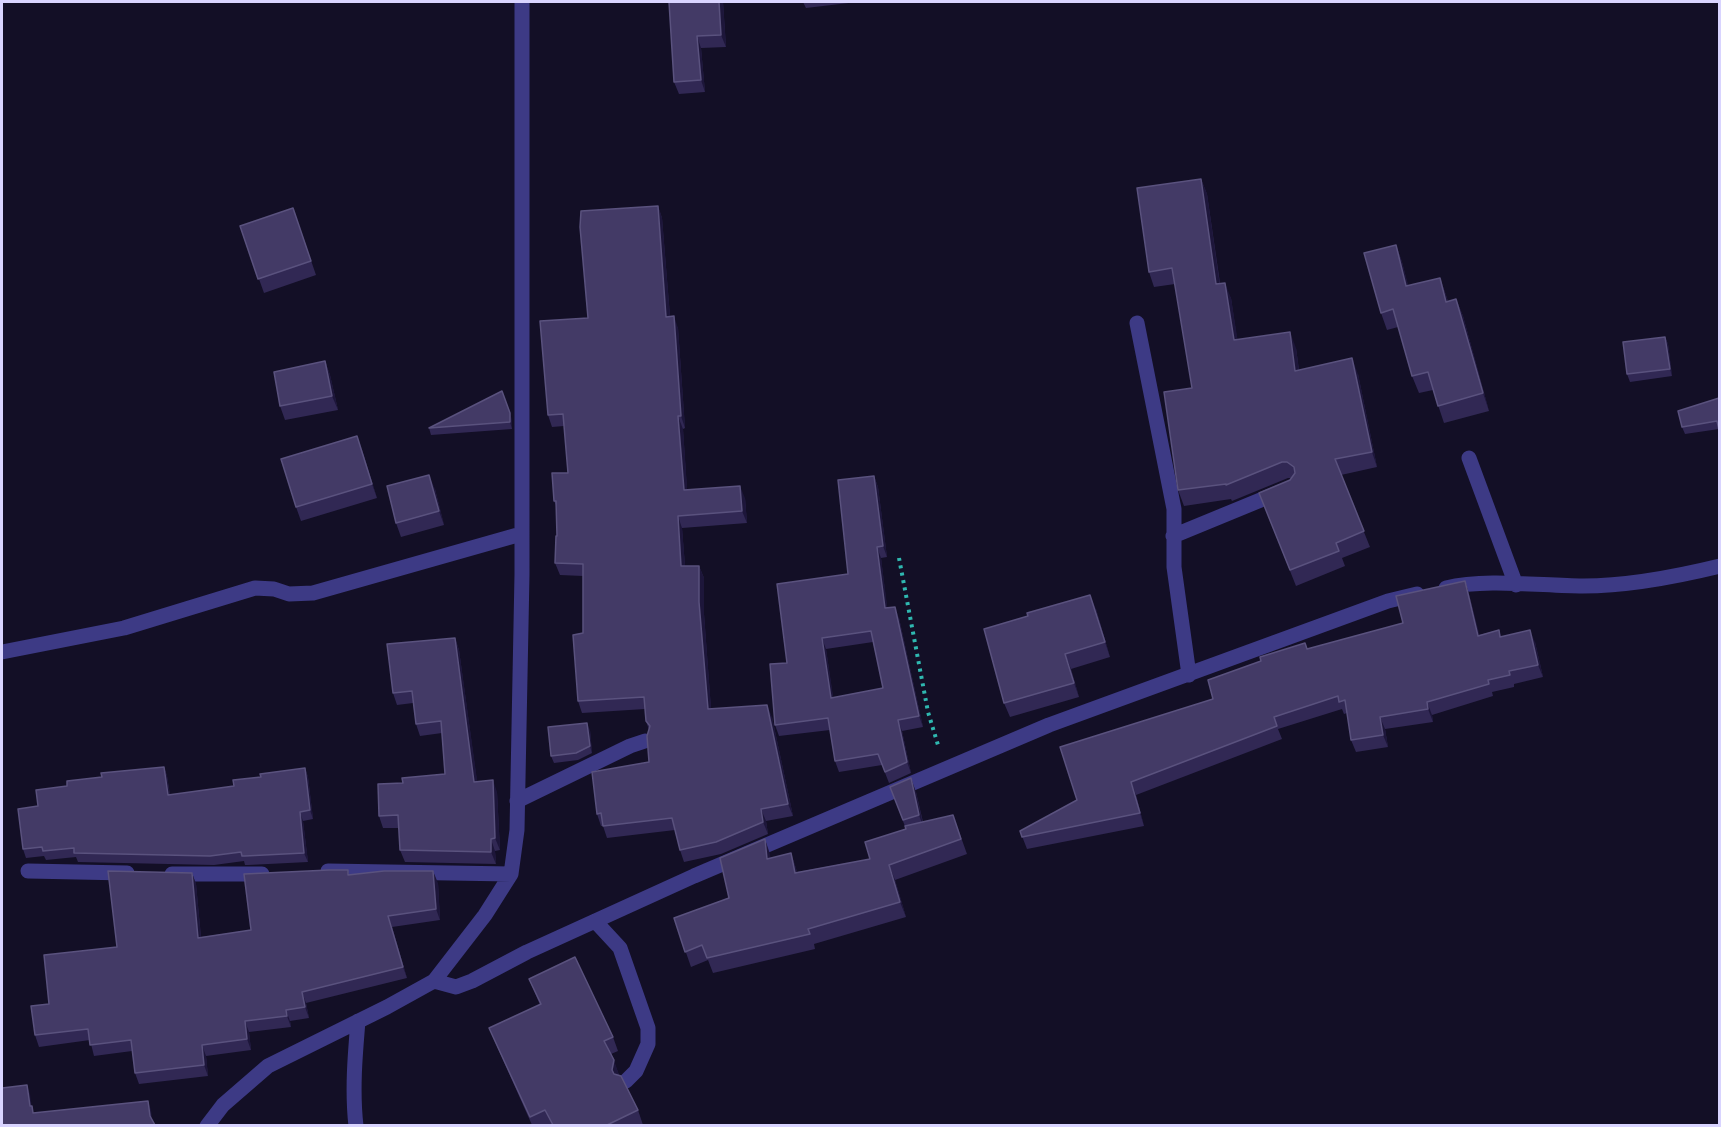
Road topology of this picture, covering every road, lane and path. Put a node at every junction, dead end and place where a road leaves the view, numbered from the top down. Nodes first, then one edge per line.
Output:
1 (522, 2) edge
2 (1137, 324) dead end
3 (1469, 458) dead end
4 (1291, 487) edge
5 (521, 534) junction
6 (1173, 536) junction
7 (899, 558) dead end
8 (1719, 566) edge
9 (1516, 585) junction
10 (2, 652) edge
11 (1189, 675) junction
12 (645, 741) edge
13 (946, 770) junction
14 (517, 801) junction
15 (28, 872) dead end
16 (312, 872) edge
17 (280, 873) edge
18 (511, 874) junction
19 (595, 921) junction
20 (434, 981) junction
21 (358, 1021) junction
22 (626, 1081) edge
23 (207, 1125) edge
24 (356, 1125) edge

1 - 5 street
2 - 6 street
3 - 9 street
4 - 6 street
5 - 10 street
5 - 14 street
6 - 11 street
7 - 13 path
8 - 9 street
9 - 11 street
11 - 13 street
12 - 14 street
13 - 19 street
14 - 18 street
15 - 17 street
16 - 18 street
18 - 20 street
19 - 20 street
19 - 22 street
20 - 21 street
21 - 23 street
21 - 24 street

